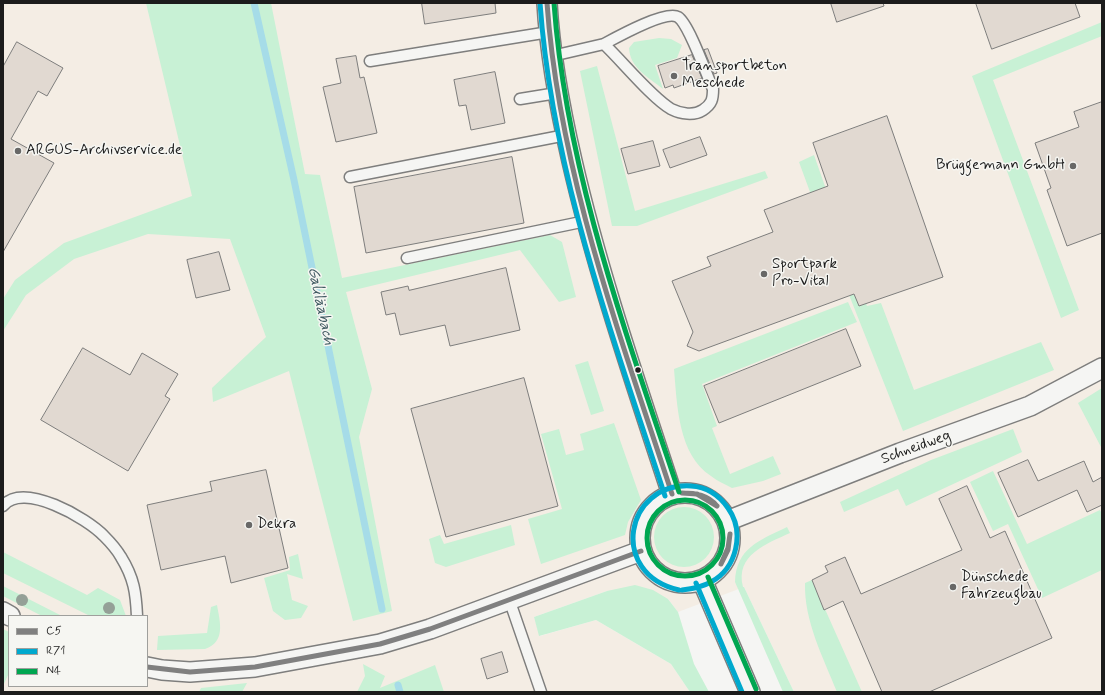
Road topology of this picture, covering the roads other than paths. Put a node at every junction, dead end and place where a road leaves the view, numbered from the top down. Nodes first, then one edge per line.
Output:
1 (547, 3) edge
2 (549, 32) junction
3 (604, 44) junction
4 (552, 56) junction
5 (370, 61) dead end
6 (558, 93) junction
7 (520, 99) dead end
8 (566, 135) junction
9 (350, 177) dead end
10 (586, 222) junction
11 (407, 258) dead end
12 (1102, 368) edge
13 (672, 494) junction
14 (3, 506) edge
15 (727, 521) junction
16 (641, 551) junction
17 (702, 580) junction
18 (509, 599) junction
19 (137, 615) edge
20 (148, 667) edge
21 (542, 692) edge
22 (750, 692) edge

1 - 2 street
2 - 4 street
2 - 5 lane
3 - 3 lane
3 - 4 lane
4 - 6 street
6 - 7 lane
6 - 8 street
8 - 9 lane
8 - 10 street
10 - 11 lane
10 - 13 street
12 - 15 street, Schneidweg
13 - 15 street
13 - 16 street
14 - 19 lane
15 - 17 street
16 - 17 street
16 - 18 street
17 - 22 street
18 - 20 street
18 - 21 lane

